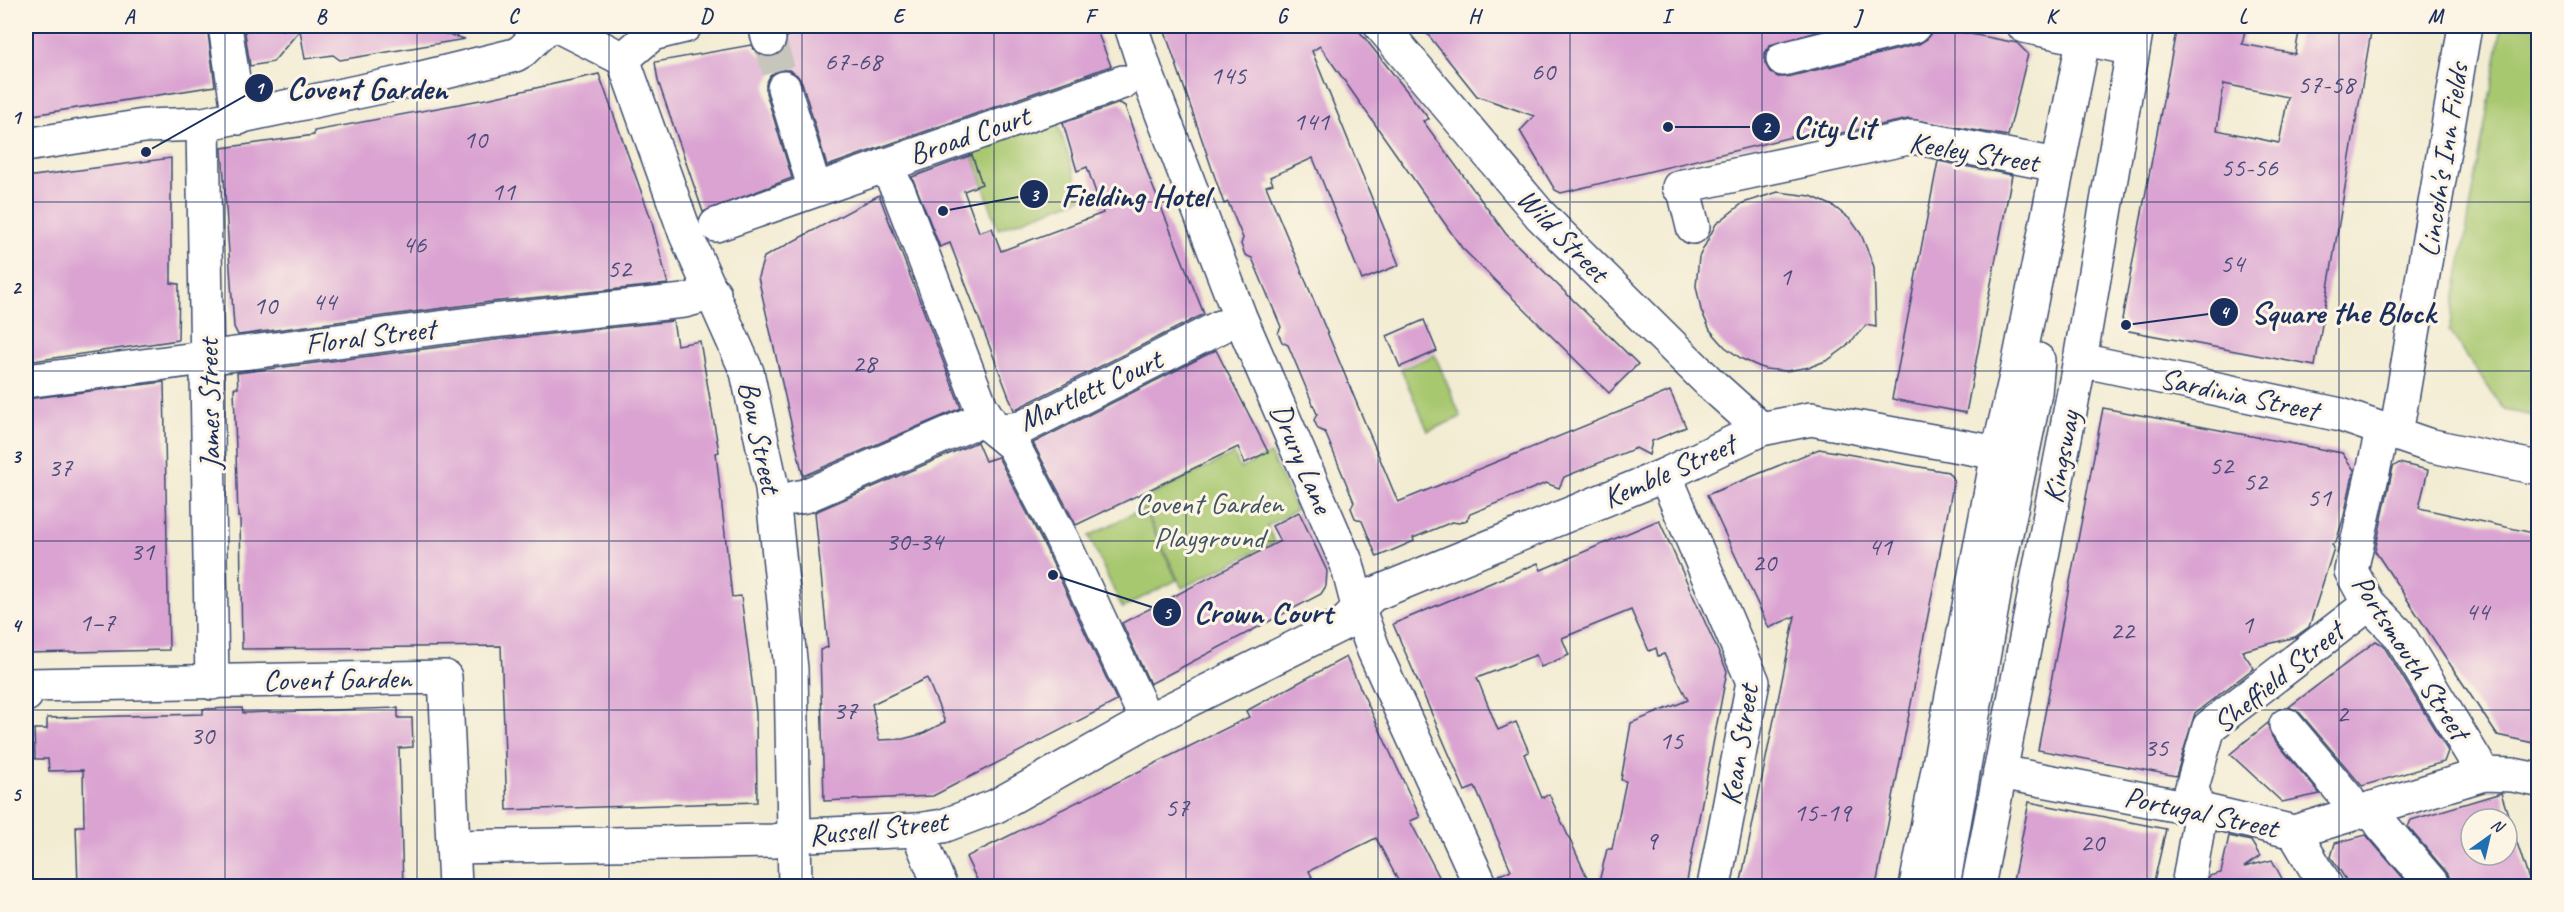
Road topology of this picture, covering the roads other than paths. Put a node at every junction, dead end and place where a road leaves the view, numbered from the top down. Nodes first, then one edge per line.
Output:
1 (225, 26) edge
2 (548, 26) edge
3 (558, 26) edge
4 (685, 26) edge
5 (1131, 26) edge
6 (1381, 26) edge
7 (1914, 26) edge
8 (2024, 26) edge
9 (2465, 26) edge
10 (2085, 32) edge
11 (2135, 38) edge
12 (623, 59) junction
13 (1783, 59) dead end
14 (1123, 82) dead end
15 (784, 88) tunnel mouth
16 (239, 118) junction
17 (203, 124) junction
18 (26, 145) edge
19 (885, 165) junction
20 (2057, 165) junction
21 (815, 190) junction
22 (716, 225) dead end
23 (1693, 227) dead end
24 (714, 293) junction
25 (1220, 327) dead end
26 (208, 356) junction
27 (2080, 360) junction
28 (26, 381) edge
29 (1761, 429) junction
30 (996, 431) junction
31 (2389, 433) junction
32 (1998, 453) junction
33 (2538, 468) edge
34 (1665, 475) junction
35 (794, 498) dead end
36 (2369, 603) junction
37 (1359, 610) junction
38 (212, 683) junction
39 (26, 695) edge
40 (1147, 721) junction
41 (2286, 725) dead end
42 (2000, 772) junction
43 (2484, 774) junction
44 (2538, 780) edge
45 (2198, 802) junction
46 (2363, 810) junction
47 (917, 830) junction
48 (794, 837) junction
49 (2299, 842) junction
50 (454, 847) junction
51 (455, 886) edge
52 (795, 886) edge
53 (940, 886) edge
54 (1481, 886) edge
55 (1714, 886) edge
56 (1916, 886) edge
57 (1943, 886) edge
58 (1978, 886) edge
59 (2188, 886) edge
60 (2326, 886) edge
61 (2434, 886) edge

1 - 16 street
2 - 16 street
3 - 12 street
4 - 12 street
5 - 37 street, Drury Lane
6 - 29 street, Wild Street
7 - 13 street
8 - 10 street
9 - 31 street, Lincoln's Inn Fields
10 - 11 street
10 - 20 street, Kingsway
11 - 27 street, Kingsway
12 - 24 street, Bow Street
14 - 19 street, Broad Court
15 - 21 street
16 - 17 street
17 - 18 street
17 - 26 street, James Street
19 - 21 street, Broad Court
19 - 30 street
20 - 23 street, Keeley Street
20 - 32 street, Kingsway
20 - 57 street, Kingsway
21 - 22 street, Broad Court
24 - 26 street, Floral Street
24 - 48 street, Bow Street
25 - 30 street, Martlett Court
26 - 28 street, Floral Street
26 - 38 street, James Street
27 - 31 street, Sardinia Street
27 - 42 street, Kingsway
29 - 32 street, Kemble Street
29 - 34 street, Kemble Street
30 - 35 street, Martlett Court
30 - 40 street
31 - 33 street
31 - 36 street, Portsmouth Street
32 - 56 street, Kingsway
34 - 37 street, Kemble Street
34 - 55 street, Kean Street
36 - 43 street, Portsmouth Street
36 - 45 street, Sheffield Street
37 - 40 street, Russell Street
37 - 54 street, Drury Lane
38 - 39 street, Covent Garden
38 - 50 street, Covent Garden
40 - 47 street, Russell Street
41 - 46 street
42 - 45 street, Portugal Street
42 - 58 street, Kingsway
43 - 44 street, Portugal Street
43 - 46 street, Portugal Street
45 - 49 street, Portugal Street
45 - 59 street, Sheffield Street
46 - 49 street, Portugal Street
46 - 61 street
47 - 48 street, Russell Street
47 - 53 street
48 - 50 street, Russell Street
48 - 52 street, Bow Street
49 - 60 street
50 - 51 street, Covent Garden

